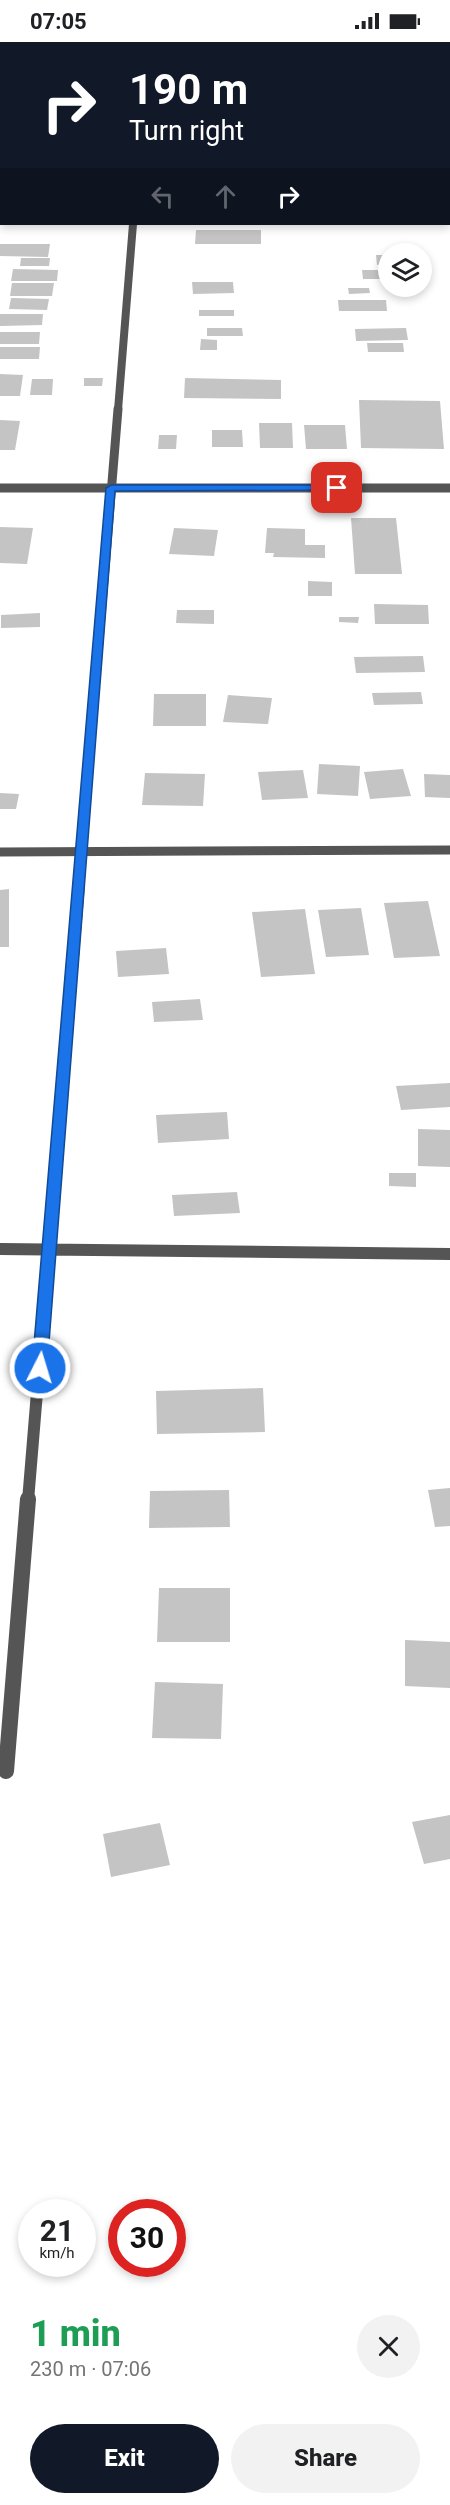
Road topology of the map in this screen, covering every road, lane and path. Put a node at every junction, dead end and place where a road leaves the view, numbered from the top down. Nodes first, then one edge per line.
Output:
1 (133, 225) edge
2 (0, 488) edge
3 (111, 488) junction
4 (450, 488) edge
5 (450, 850) edge
6 (0, 852) edge
7 (81, 852) junction
8 (0, 1249) edge
9 (49, 1250) junction
10 (450, 1254) edge
11 (6, 1771) dead end

1 - 3 street
2 - 3 street
3 - 4 street
3 - 7 street
5 - 7 street
6 - 7 street
7 - 9 street
8 - 9 street
9 - 10 street
9 - 11 street

